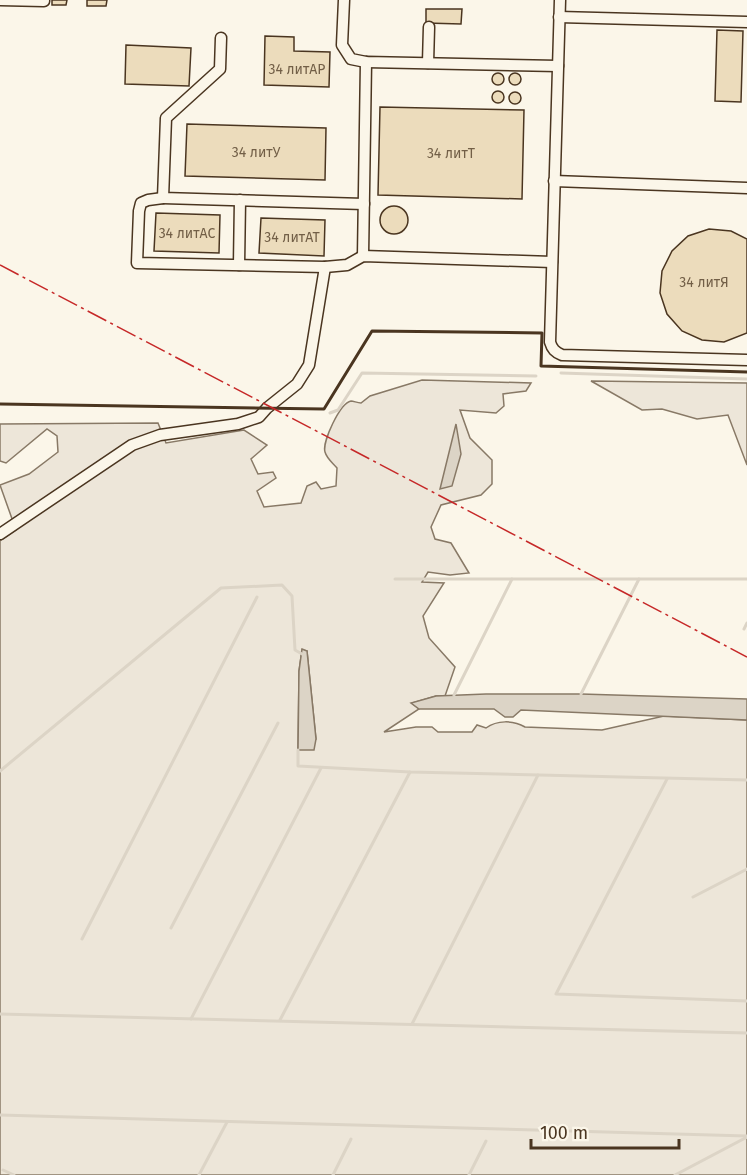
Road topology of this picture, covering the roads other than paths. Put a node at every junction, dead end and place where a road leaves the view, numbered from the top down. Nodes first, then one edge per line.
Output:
1 (0, 0) edge
2 (344, 0) edge
3 (560, 0) edge
4 (44, 1) edge
5 (560, 17) junction
6 (747, 22) edge
7 (429, 27) dead end
8 (221, 38) dead end
9 (366, 62) junction
10 (428, 63) junction
11 (558, 66) junction
12 (554, 181) junction
13 (747, 188) edge
14 (163, 198) junction
15 (240, 200) junction
16 (364, 204) junction
17 (363, 256) junction
18 (552, 262) junction
19 (239, 265) junction
20 (325, 267) junction
21 (747, 360) edge
22 (0, 534) edge

1 - 4 lane
2 - 9 lane
3 - 5 lane
5 - 6 lane
5 - 11 lane
7 - 10 lane
8 - 14 lane
9 - 10 lane
9 - 16 lane
10 - 11 lane
11 - 12 lane
12 - 13 lane
12 - 18 lane
14 - 15 lane
14 - 19 lane
15 - 16 lane
15 - 19 lane
16 - 17 lane
17 - 18 lane
17 - 20 lane
18 - 21 lane
19 - 20 lane
20 - 22 lane

